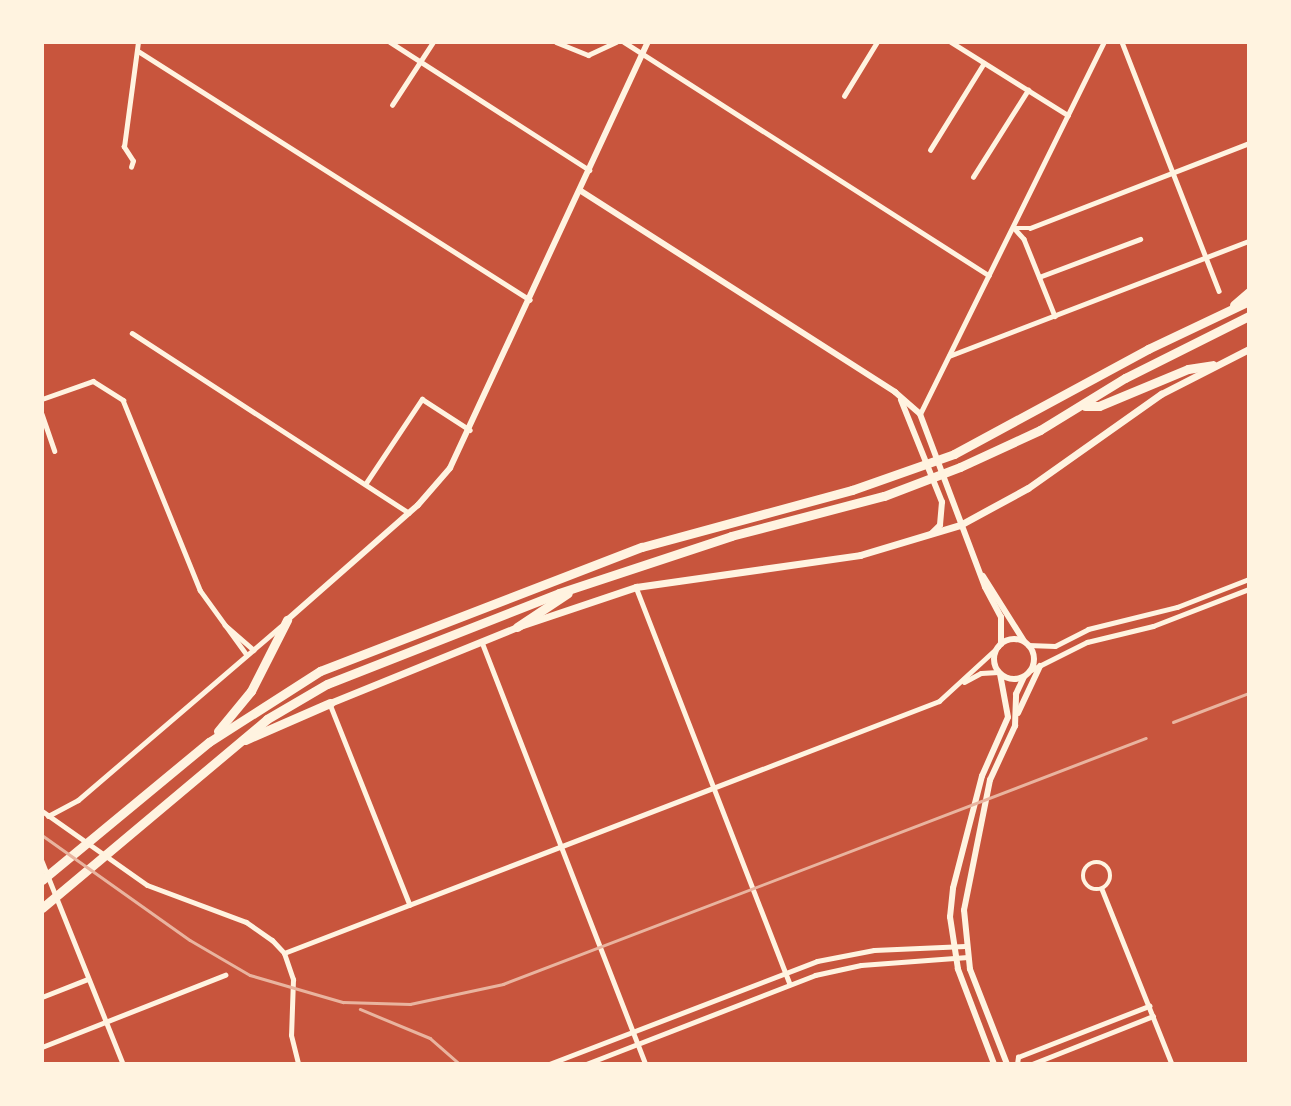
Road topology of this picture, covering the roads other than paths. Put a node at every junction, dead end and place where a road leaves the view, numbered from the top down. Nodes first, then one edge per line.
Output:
1 (138, 42) edge
2 (390, 42) edge
3 (433, 42) edge
4 (556, 42) edge
5 (616, 42) edge
6 (624, 42) edge
7 (648, 42) edge
8 (877, 42) edge
9 (951, 42) edge
10 (1104, 42) edge
11 (1122, 42) edge
12 (138, 51) junction
13 (642, 55) junction
14 (422, 62) junction
15 (984, 62) junction
16 (1028, 90) junction
17 (844, 96) dead end
18 (392, 105) dead end
19 (1068, 115) junction
20 (1249, 143) edge
21 (930, 150) dead end
22 (131, 167) dead end
23 (590, 170) junction
24 (1174, 173) junction
25 (973, 177) dead end
26 (581, 191) junction
27 (1013, 228) junction
28 (1140, 239) dead end
29 (1249, 241) edge
30 (1206, 257) junction
31 (989, 275) junction
32 (1039, 277) junction
33 (1219, 291) dead end
34 (1249, 292) edge
35 (530, 300) junction
36 (1249, 301) edge
37 (1228, 311) junction
38 (1055, 316) junction
39 (1249, 316) edge
40 (132, 333) dead end
41 (1249, 349) edge
42 (949, 357) junction
43 (1213, 365) junction
44 (895, 392) junction
45 (42, 399) edge
46 (1083, 406) junction
47 (42, 414) edge
48 (920, 414) junction
49 (471, 430) junction
50 (55, 451) dead end
51 (366, 483) junction
52 (409, 513) junction
53 (960, 525) junction
54 (931, 534) junction
55 (979, 570) junction
56 (1249, 579) edge
57 (636, 587) junction
58 (576, 588) junction
59 (1249, 589) edge
60 (288, 620) junction
61 (221, 623) junction
62 (517, 627) junction
63 (482, 642) junction
64 (1027, 644) junction
65 (1000, 645) junction
66 (254, 650) junction
67 (247, 655) junction
68 (1040, 666) junction
69 (1031, 670) junction
70 (999, 673) junction
71 (1024, 677) junction
72 (962, 683) junction
73 (330, 703) junction
74 (1016, 722) junction
75 (209, 742) junction
76 (234, 744) junction
77 (713, 788) junction
78 (42, 811) edge
79 (48, 816) junction
80 (562, 847) junction
81 (42, 860) edge
82 (42, 880) edge
83 (1102, 889) junction
84 (410, 905) junction
85 (44, 908) edge
86 (965, 946) junction
87 (953, 948) junction
88 (284, 953) junction
89 (968, 957) junction
90 (956, 960) junction
91 (785, 973) junction
92 (225, 975) dead end
93 (88, 979) junction
94 (790, 985) junction
95 (42, 997) edge
96 (1151, 1011) junction
97 (106, 1022) junction
98 (634, 1032) junction
99 (638, 1043) junction
100 (42, 1047) edge
101 (123, 1064) edge
102 (298, 1064) edge
103 (549, 1064) edge
104 (586, 1064) edge
105 (646, 1064) edge
106 (994, 1064) edge
107 (1007, 1064) edge
108 (1017, 1064) edge
109 (1032, 1064) edge
110 (1172, 1064) edge

1 - 12 street
2 - 14 street
3 - 14 street
4 - 5 street
6 - 13 street
7 - 13 main road
8 - 17 street
9 - 15 street
10 - 19 street
11 - 24 street
12 - 22 street
12 - 35 street
13 - 23 main road
13 - 31 street
14 - 18 street
14 - 23 street
15 - 16 street
15 - 21 street
16 - 19 street
16 - 25 street
19 - 27 street
20 - 24 street
23 - 26 main road
24 - 27 street
24 - 30 street
26 - 35 main road
26 - 44 main road
27 - 31 street
27 - 32 street
28 - 32 street
29 - 30 street
30 - 33 street
30 - 38 street
31 - 42 street
32 - 38 street
34 - 37 highway
35 - 49 main road
36 - 37 highway
37 - 75 highway
38 - 42 street
39 - 46 highway
40 - 51 street
41 - 43 main road
42 - 48 street
43 - 46 highway
43 - 53 main road
44 - 48 main road
44 - 54 main road
45 - 61 street
46 - 58 highway
47 - 50 street
48 - 53 main road
49 - 51 street
49 - 52 main road
51 - 52 street
52 - 60 main road
53 - 54 main road
53 - 55 main road
54 - 57 main road
55 - 64 main road
55 - 65 main road
56 - 64 street
57 - 62 main road
57 - 77 street
58 - 62 highway
58 - 76 highway
59 - 68 street
60 - 66 street
60 - 75 highway
61 - 66 street
61 - 67 street
62 - 63 main road
63 - 73 main road
63 - 80 street
64 - 65 main road
64 - 69 main road
65 - 70 main road
65 - 72 street
66 - 67 street
67 - 79 street
68 - 69 street
68 - 74 main road
69 - 71 main road
70 - 71 main road
70 - 72 street
70 - 87 main road
71 - 74 main road
72 - 77 street
73 - 76 highway
73 - 84 street
74 - 86 main road
75 - 82 highway
76 - 85 highway
77 - 80 street
77 - 91 street
78 - 79 street
79 - 88 street
80 - 84 street
80 - 98 street
81 - 93 street
83 - 83 street
83 - 96 street
84 - 88 street
86 - 87 street
86 - 89 main road
87 - 90 main road
87 - 91 street
88 - 102 street
89 - 90 street
89 - 107 main road
90 - 94 street
90 - 106 main road
91 - 94 street
91 - 98 street
92 - 97 street
93 - 95 street
93 - 97 street
94 - 99 street
96 - 108 street
96 - 109 street
96 - 110 street
97 - 100 street
97 - 101 street
98 - 99 street
98 - 103 street
99 - 104 street
99 - 105 street

